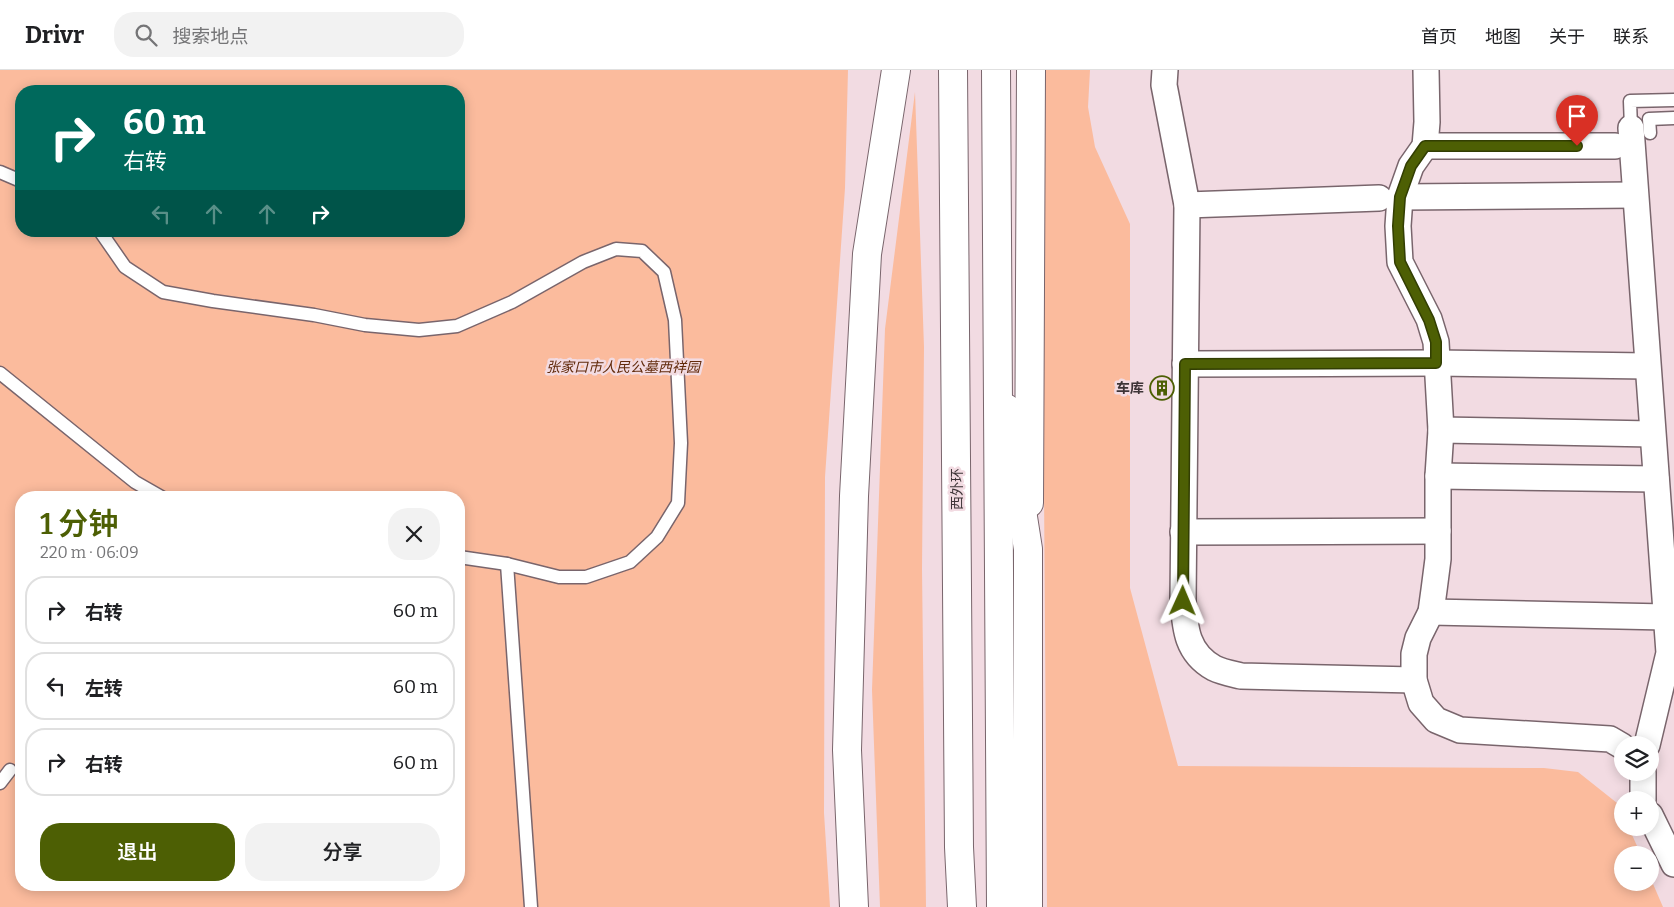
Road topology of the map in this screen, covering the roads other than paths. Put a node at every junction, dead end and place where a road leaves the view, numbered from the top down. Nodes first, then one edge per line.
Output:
1 (887, 70) edge
2 (896, 70) edge
3 (953, 70) edge
4 (1031, 70) edge
5 (1165, 70) edge
6 (1426, 70) edge
7 (997, 77) edge
8 (1674, 100) edge
9 (1674, 118) edge
10 (1632, 136) junction
11 (1425, 146) junction
12 (880, 168) junction
13 (0, 172) edge
14 (15, 178) edge
15 (1635, 195) junction
16 (1389, 198) junction
17 (1186, 205) junction
18 (104, 237) edge
19 (998, 359) junction
20 (1436, 363) junction
21 (1185, 364) junction
22 (1647, 366) junction
23 (0, 373) edge
24 (1441, 430) junction
25 (1652, 434) junction
26 (1438, 476) junction
27 (1656, 479) junction
28 (151, 491) edge
29 (1438, 531) junction
30 (1184, 532) junction
31 (1028, 549) junction
32 (465, 558) edge
33 (507, 564) junction
34 (1431, 612) junction
35 (1666, 617) junction
36 (1414, 680) junction
37 (1649, 736) edge
38 (1614, 742) edge
39 (10, 770) dead end
40 (0, 782) edge
41 (1659, 833) edge
42 (1674, 864) edge
43 (531, 907) edge
44 (854, 907) edge
45 (962, 907) edge
46 (1001, 907) edge
47 (1028, 907) edge

1 - 12 main road
2 - 12 main road
3 - 45 main road, 西外环
4 - 31 main road
5 - 17 street
6 - 11 street
7 - 19 main road
8 - 10 lane
9 - 10 lane
10 - 11 street
10 - 15 street
11 - 16 street
12 - 44 main road
13 - 14 lane
15 - 16 street
15 - 22 street
16 - 17 street
16 - 20 street
17 - 21 street
18 - 33 lane
19 - 31 main road
19 - 46 main road
20 - 21 street
20 - 22 street
20 - 24 street
21 - 30 street
22 - 25 street
23 - 28 lane
24 - 25 street
24 - 26 street
25 - 27 street
26 - 27 street
26 - 29 street
27 - 35 street
29 - 30 street
29 - 34 street
30 - 36 street
31 - 47 main road
32 - 33 lane
33 - 43 lane
34 - 35 street
34 - 36 street
35 - 37 street
36 - 38 street
39 - 40 lane
41 - 42 street

